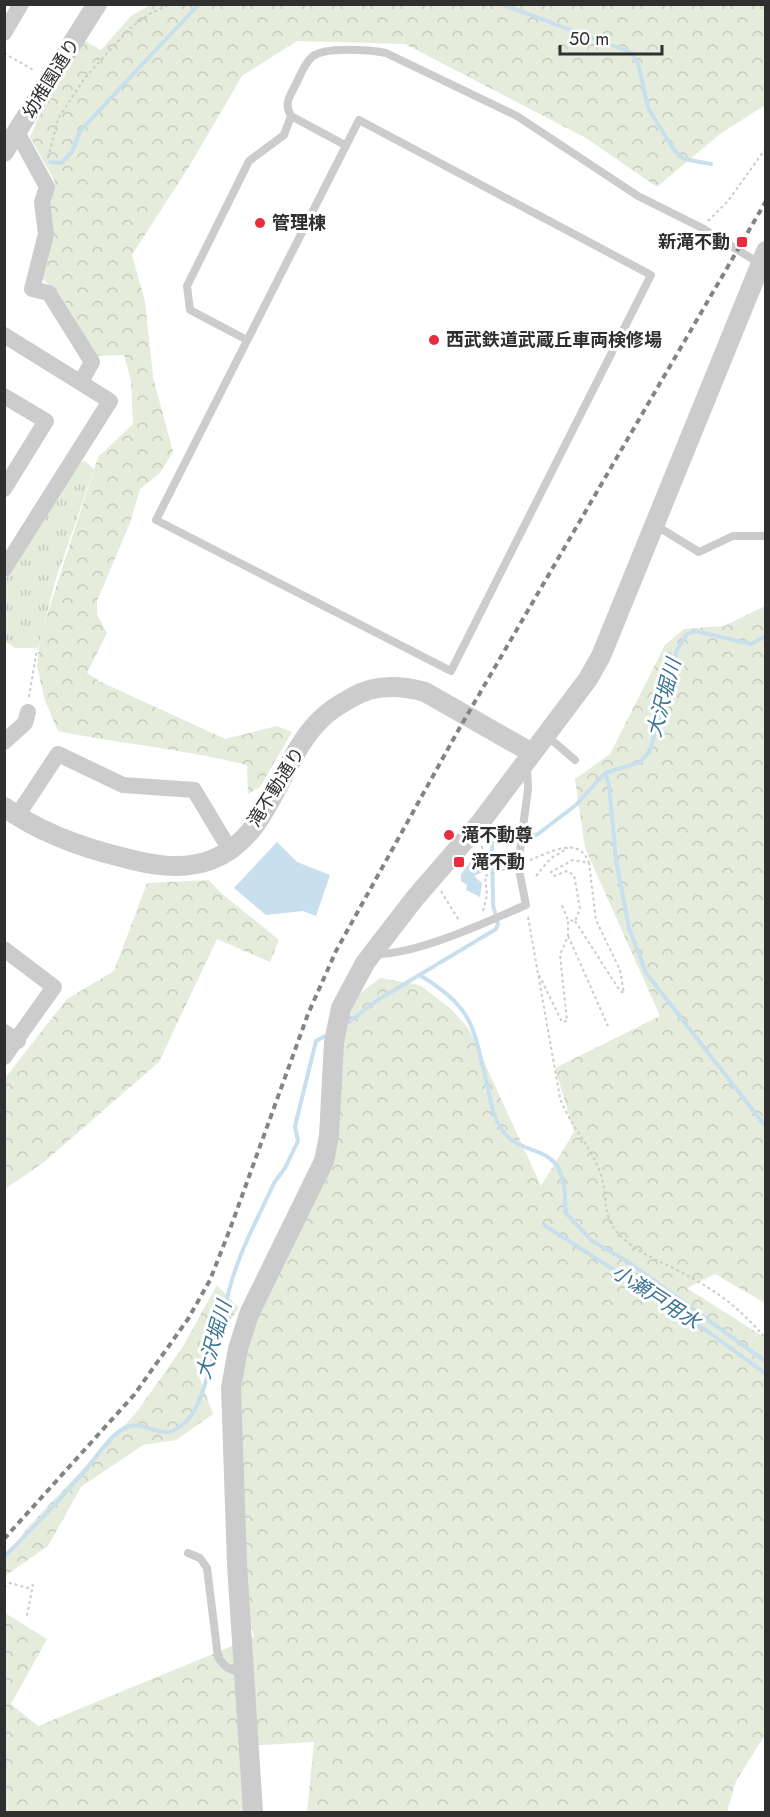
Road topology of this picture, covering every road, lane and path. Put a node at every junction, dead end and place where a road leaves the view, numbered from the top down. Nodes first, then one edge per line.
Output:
1 (21, 4) edge
2 (97, 4) edge
3 (171, 4) edge
4 (7, 24) edge
5 (4, 53) edge
6 (50, 80) junction
7 (291, 116) junction
8 (17, 132) junction
9 (345, 145) junction
10 (765, 148) edge
11 (4, 152) edge
12 (48, 160) dead end
13 (702, 228) junction
14 (762, 257) edge
15 (4, 335) edge
16 (247, 340) junction
17 (81, 382) junction
18 (4, 396) edge
19 (7, 481) edge
20 (654, 525) junction
21 (765, 536) edge
22 (4, 570) edge
23 (37, 649) dead end
24 (28, 712) joint
25 (546, 736) junction
26 (4, 742) edge
27 (530, 756) junction
28 (575, 760) dead end
29 (11, 811) edge
30 (571, 847) junction
31 (230, 850) junction
32 (482, 853) dead end
33 (589, 863) junction
34 (518, 865) junction
35 (496, 874) dead end
36 (485, 876) junction
37 (536, 876) dead end
38 (440, 885) dead end
39 (561, 903) dead end
40 (526, 905) junction
41 (568, 920) junction
42 (575, 921) junction
43 (483, 922) junction
44 (465, 929) junction
45 (568, 936) junction
46 (4, 949) edge
47 (372, 954) junction
48 (538, 972) junction
49 (608, 1026) dead end
50 (11, 1037) edge
51 (4, 1057) edge
52 (765, 1339) edge
53 (188, 1553) dead end
54 (4, 1587) edge
55 (30, 1616) dead end
56 (243, 1672) junction
57 (253, 1812) edge

1 - 4 street
2 - 6 street, 幼稚園通り
3 - 12 path
5 - 6 path
6 - 8 street, 幼稚園通り
7 - 9 lane
7 - 13 lane
7 - 16 lane
8 - 11 street, 幼稚園通り
8 - 17 street
9 - 16 lane
9 - 16 lane
10 - 13 path
13 - 14 lane
14 - 20 street
15 - 17 street
17 - 22 street
18 - 19 street
20 - 21 lane
20 - 25 street
23 - 24 path
24 - 26 street
25 - 27 street
25 - 28 lane
27 - 31 street, 滝不動通り
27 - 34 lane
27 - 47 street
29 - 31 street, 滝不動通り
29 - 31 street
30 - 33 path
30 - 34 path
30 - 37 path
32 - 36 path
33 - 42 path
33 - 42 path
34 - 40 lane
35 - 36 path
36 - 43 path
38 - 44 path
39 - 41 path
40 - 43 lane
40 - 48 path
41 - 42 path
41 - 45 path
43 - 44 lane
44 - 47 lane
45 - 48 path
45 - 49 path
46 - 50 street
47 - 56 street
48 - 52 path
50 - 51 street
53 - 56 lane
54 - 55 path
56 - 57 street

